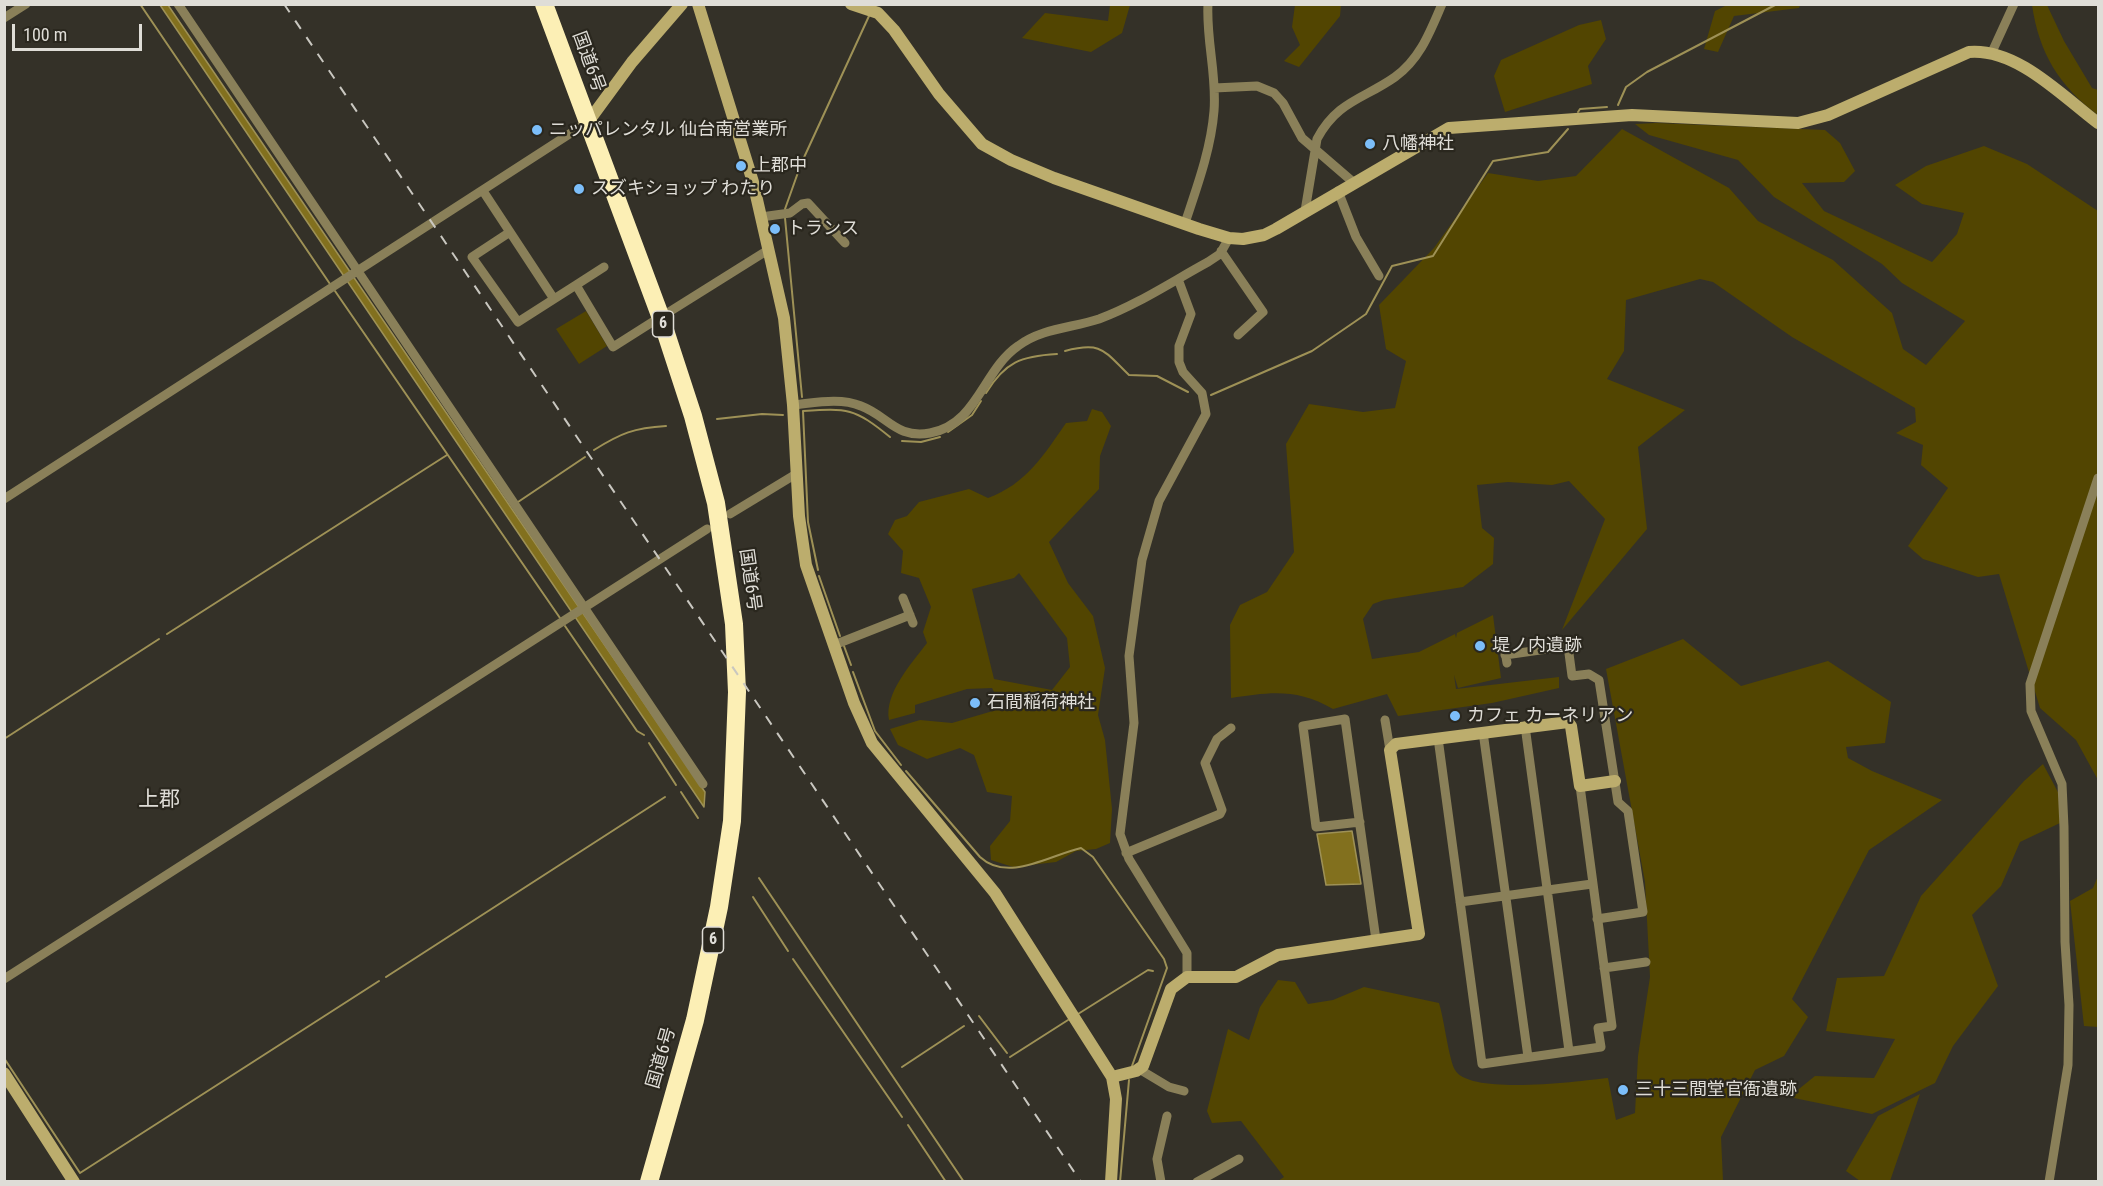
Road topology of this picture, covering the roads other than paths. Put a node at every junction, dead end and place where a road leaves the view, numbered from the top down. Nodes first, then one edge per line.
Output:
1 (26, 4) edge
2 (178, 4) edge
3 (544, 4) edge
4 (682, 4) edge
5 (698, 4) edge
6 (850, 4) edge
7 (1208, 4) edge
8 (1442, 4) edge
9 (2014, 4) edge
10 (879, 9) edge
11 (4, 18) edge
12 (1992, 52) junction
13 (1214, 88) junction
14 (588, 122) junction
15 (2098, 123) edge
16 (1315, 149) junction
17 (1353, 182) junction
18 (483, 191) junction
19 (1338, 191) junction
20 (1305, 211) junction
21 (761, 217) junction
22 (1185, 224) junction
23 (510, 232) junction
24 (1229, 238) junction
25 (845, 243) dead end
26 (768, 250) junction
27 (1221, 251) junction
28 (604, 267) dead end
29 (358, 272) junction
30 (1380, 276) dead end
31 (1178, 279) junction
32 (576, 285) junction
33 (554, 299) junction
34 (669, 312) dead end
35 (654, 321) dead end
36 (1238, 335) dead end
37 (793, 405) junction
38 (796, 474) junction
39 (2098, 478) edge
40 (4, 499) edge
41 (730, 514) dead end
42 (707, 529) dead end
43 (903, 598) dead end
44 (580, 612) junction
45 (834, 645) junction
46 (1505, 654) dead end
47 (1385, 720) dead end
48 (1525, 726) junction
49 (1231, 728) dead end
50 (1483, 732) junction
51 (1438, 738) junction
52 (1390, 750) junction
53 (1615, 781) junction
54 (704, 784) dead end
55 (1580, 786) junction
56 (1359, 822) junction
57 (1126, 853) junction
58 (1592, 884) junction
59 (1548, 890) junction
60 (1506, 895) junction
61 (1460, 902) junction
62 (1598, 919) junction
63 (1376, 940) junction
64 (1646, 962) dead end
65 (1604, 968) junction
66 (1187, 977) junction
67 (4, 979) edge
68 (1569, 1051) junction
69 (1528, 1057) junction
70 (1139, 1069) junction
71 (4, 1073) edge
72 (1112, 1077) junction
73 (1184, 1091) dead end
74 (1167, 1116) dead end
75 (1239, 1159) dead end
76 (74, 1182) edge
77 (649, 1182) edge
78 (1111, 1182) edge
79 (1161, 1182) edge
80 (1197, 1182) edge
81 (2049, 1182) edge

1 - 11 street
2 - 29 street
3 - 14 highway, 国道6号 / 6
4 - 14 street
5 - 21 street
6 - 10 street
7 - 13 street
8 - 16 street
9 - 12 street
10 - 22 street
12 - 15 street
12 - 17 street
13 - 16 street
13 - 22 street
14 - 18 street
14 - 77 highway, 国道6号 / 6
16 - 17 street
16 - 20 street
17 - 19 street
18 - 23 street
18 - 29 street
19 - 20 street
19 - 30 street
20 - 24 street
21 - 25 street
21 - 26 street
22 - 24 street
23 - 33 street
23 - 33 street
24 - 27 street
26 - 34 street
26 - 37 street
27 - 31 street
27 - 36 street
28 - 32 street
29 - 40 street
29 - 44 street
31 - 37 street
31 - 57 street
32 - 33 street
32 - 35 street
37 - 38 street
38 - 41 street
38 - 45 street
39 - 81 street
42 - 44 street
43 - 45 street
44 - 54 street
44 - 67 street
45 - 72 street
46 - 53 street
47 - 52 street
48 - 50 street
48 - 55 street
48 - 59 street
49 - 57 street
50 - 51 street
50 - 60 street
51 - 52 street
51 - 61 street
52 - 63 street
53 - 55 street
53 - 62 street
55 - 58 street
56 - 56 street
56 - 63 street
57 - 66 street
58 - 59 street
58 - 62 street
59 - 60 street
59 - 68 street
60 - 61 street
60 - 69 street
61 - 69 street
62 - 65 street
63 - 66 street
64 - 65 street
65 - 68 street
66 - 70 street
68 - 69 street
70 - 72 street
70 - 73 street
71 - 76 street
72 - 78 street
74 - 79 street
75 - 80 street

